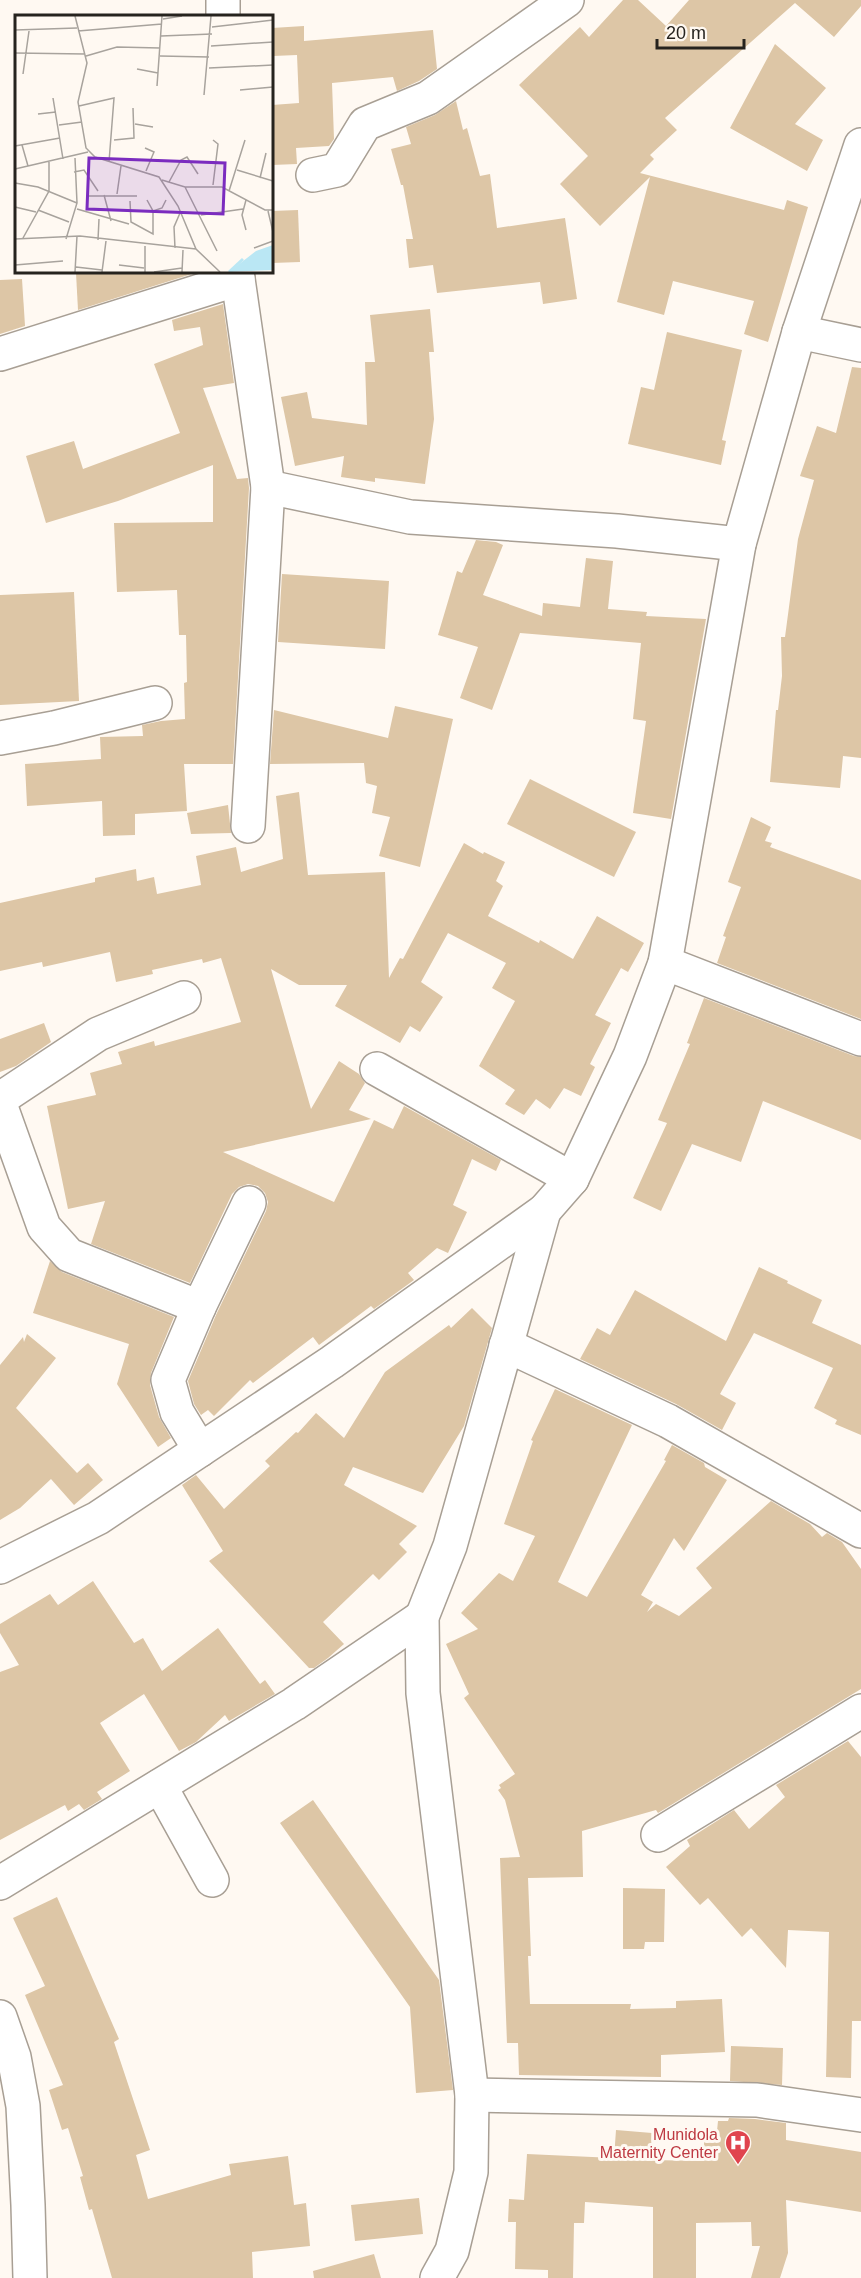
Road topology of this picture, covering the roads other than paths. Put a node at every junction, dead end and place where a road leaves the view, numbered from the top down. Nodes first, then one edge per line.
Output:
1 (567, 0) edge
2 (861, 145) edge
3 (313, 175) dead end
4 (238, 275) edge
5 (799, 332) junction
6 (861, 345) edge
7 (0, 354) edge
8 (268, 487) junction
9 (739, 544) junction
10 (155, 703) dead end
11 (0, 738) edge
12 (249, 826) dead end
13 (665, 963) junction
14 (184, 998) dead end
15 (861, 1040) edge
16 (377, 1069) dead end
17 (0, 1098) edge
18 (0, 1104) edge
19 (572, 1179) junction
20 (249, 1203) dead end
21 (544, 1211) junction
22 (199, 1307) junction
23 (506, 1345) junction
24 (200, 1450) junction
25 (861, 1531) edge
26 (2, 1564) edge
27 (422, 1617) junction
28 (861, 1711) edge
29 (160, 1786) junction
30 (658, 1835) dead end
31 (212, 1880) dead end
32 (0, 1883) edge
33 (0, 2017) edge
34 (472, 2095) junction
35 (861, 2115) edge
36 (30, 2278) edge
37 (436, 2278) edge

1 - 3 street
2 - 5 street
4 - 7 street
4 - 8 street
5 - 6 street
5 - 9 street
8 - 9 street
8 - 12 street
9 - 13 street
10 - 11 street
13 - 15 street
13 - 19 street
14 - 17 street
16 - 19 street
18 - 22 street
19 - 21 street
20 - 22 street
21 - 23 street
21 - 24 street
22 - 24 street
23 - 25 street
23 - 27 street
24 - 26 street
27 - 29 street
27 - 34 street
28 - 30 street
29 - 31 street
29 - 32 street
33 - 36 street
34 - 35 street
34 - 37 street

